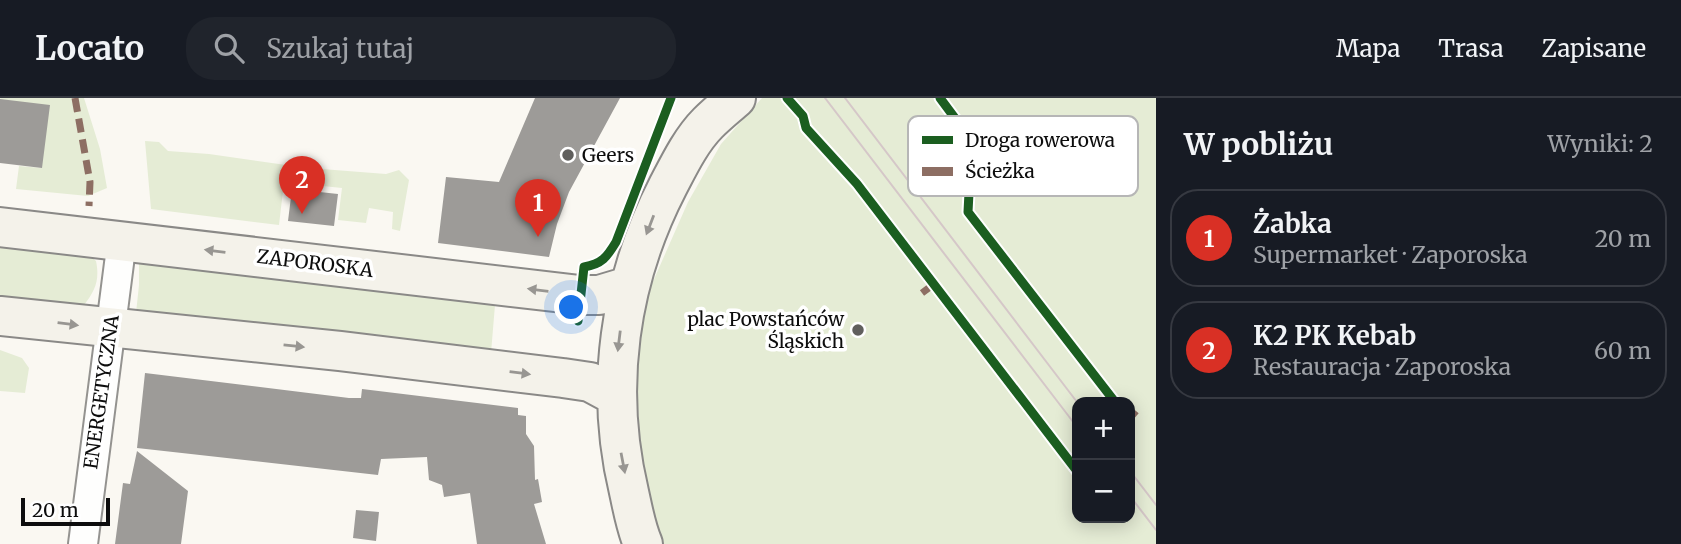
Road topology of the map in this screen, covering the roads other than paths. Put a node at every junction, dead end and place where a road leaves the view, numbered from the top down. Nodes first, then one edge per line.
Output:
1 (736, 98) edge
2 (711, 111) edge
3 (0, 227) edge
4 (122, 240) junction
5 (629, 286) junction
6 (0, 316) edge
7 (109, 328) junction
8 (616, 396) junction
9 (83, 544) edge
10 (643, 544) edge

1 - 2 main road
2 -> 5 main road
3 - 4 main road, ZAPOROSKA
5 -> 4 main road, ZAPOROSKA
4 - 7 street, ENERGETYCZNA
5 -> 8 main road
6 -> 7 main road
7 -> 8 main road
7 - 9 street, ENERGETYCZNA
8 -> 10 main road

